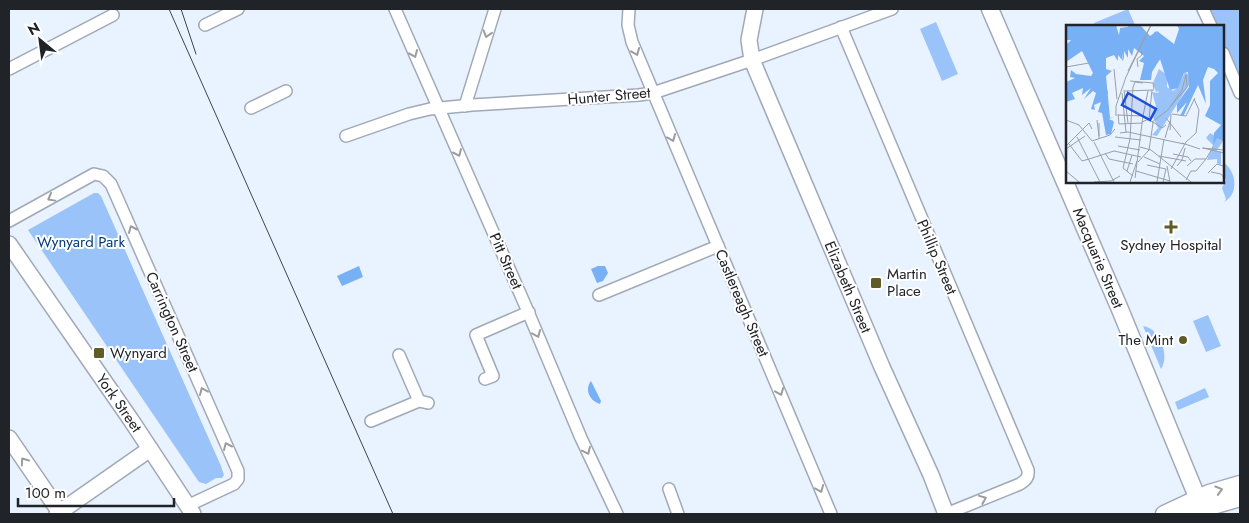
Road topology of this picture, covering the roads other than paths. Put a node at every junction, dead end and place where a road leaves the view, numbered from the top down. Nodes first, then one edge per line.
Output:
1 (238, 9) edge
2 (395, 9) edge
3 (495, 9) edge
4 (629, 9) edge
5 (755, 9) edge
6 (892, 9) edge
7 (990, 9) edge
8 (1203, 9) edge
9 (113, 15) dead end
10 (206, 25) dead end
11 (1211, 25) edge
12 (841, 27) junction
13 (1224, 55) edge
14 (752, 60) junction
15 (9, 69) edge
16 (286, 91) dead end
17 (653, 93) junction
18 (1240, 93) edge
19 (465, 106) junction
20 (251, 108) dead end
21 (438, 108) junction
22 (346, 136) dead end
23 (9, 221) edge
24 (9, 244) edge
25 (718, 246) junction
26 (599, 295) dead end
27 (528, 312) junction
28 (399, 355) dead end
29 (485, 380) dead end
30 (371, 421) dead end
31 (9, 438) edge
32 (150, 449) junction
33 (1240, 484) edge
34 (669, 489) dead end
35 (1240, 498) edge
36 (1196, 507) edge
37 (190, 510) edge
38 (60, 514) edge
39 (617, 514) edge
40 (678, 514) edge
41 (831, 514) edge
42 (946, 514) edge
43 (1164, 514) edge

1 - 10 street
2 -> 21 street, Pitt Street
3 -> 19 street
4 -> 17 street, Castlereagh Street
5 - 14 street, Elizabeth Street
6 - 12 street, Hunter Street
7 - 36 main road, Macquarie Street
8 - 11 street
9 - 15 street
12 - 14 street, Hunter Street
42 -> 12 street, Phillip Street
13 - 18 street
14 - 17 street, Hunter Street
14 - 42 street, Elizabeth Street
16 - 20 street
17 - 19 street, Hunter Street
17 -> 25 street, Castlereagh Street
19 - 21 street, Hunter Street
21 - 22 street, Hunter Street
21 -> 27 street, Pitt Street
37 -> 23 street, Carrington Street
24 - 32 street, York Street
25 - 26 street
25 -> 41 street, Castlereagh Street
27 - 29 street
27 -> 39 street, Pitt Street
28 - 30 street
38 -> 31 street
32 - 37 street, York Street
32 - 38 street
36 -> 33 main road
34 - 40 street
35 - 36 main road
36 - 43 main road

